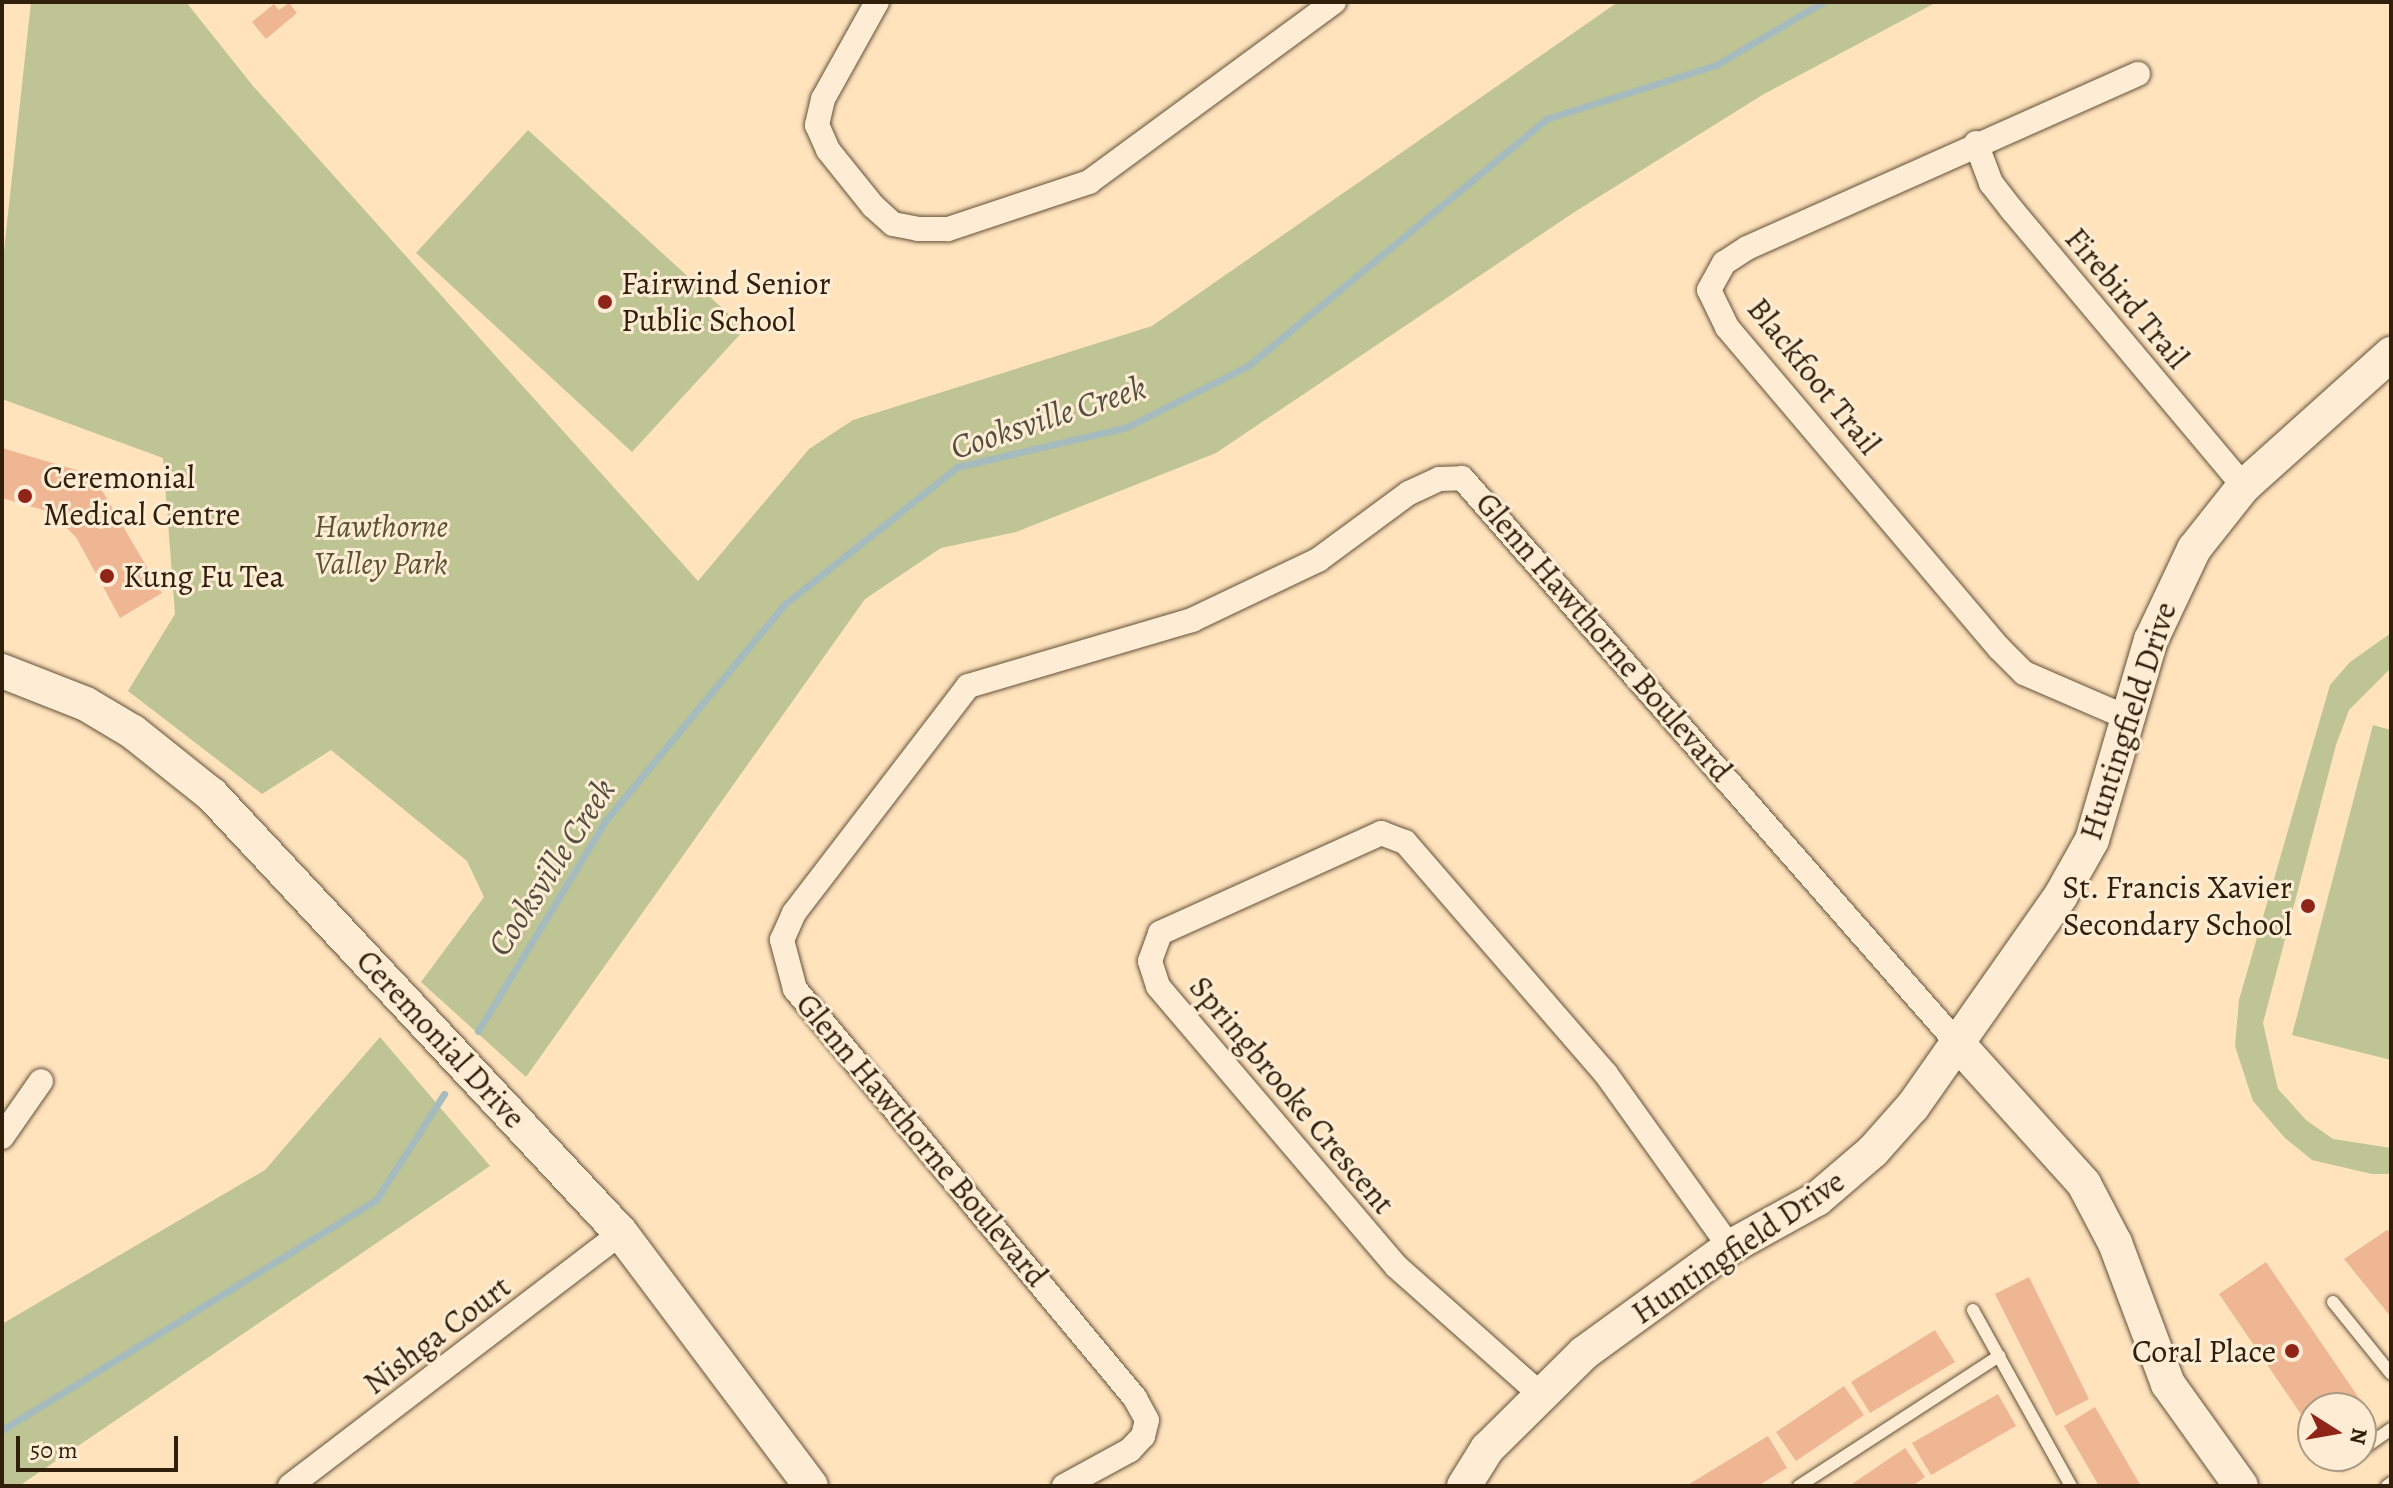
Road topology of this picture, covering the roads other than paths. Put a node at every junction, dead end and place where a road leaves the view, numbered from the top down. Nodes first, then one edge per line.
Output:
1 (877, 2) edge
2 (1334, 2) edge
3 (2138, 74) dead end
4 (1976, 143) junction
5 (2391, 354) edge
6 (2244, 486) junction
7 (2, 671) edge
8 (2128, 718) junction
9 (1959, 1045) junction
10 (41, 1081) dead end
11 (2, 1137) edge
12 (621, 1233) junction
13 (1730, 1247) junction
14 (2333, 1302) dead end
15 (1973, 1310) dead end
16 (1999, 1356) junction
17 (2391, 1374) edge
18 (1539, 1393) junction
19 (2229, 1482) edge
20 (290, 1486) edge
21 (811, 1486) edge
22 (1064, 1486) edge
23 (1464, 1486) edge
24 (1799, 1486) edge
25 (2071, 1486) edge

1 - 2 street
3 - 4 street, Blackfoot Trail
4 - 6 street, Firebird Trail
4 - 8 street, Blackfoot Trail
5 - 6 street, Huntingfield Drive
6 - 8 street, Huntingfield Drive
7 - 12 street, Ceremonial Drive
8 - 9 street, Huntingfield Drive
9 - 13 street, Huntingfield Drive
9 - 19 street, Glenn Hawthorne Boulevard
9 - 22 street, Glenn Hawthorne Boulevard
10 - 11 street
12 - 20 street, Nishga Court
12 - 21 street, Ceremonial Drive
13 - 18 street, Huntingfield Drive
13 - 18 street, Springbrooke Crescent
14 - 17 lane
15 - 16 lane
16 - 24 lane
16 - 25 lane
18 - 23 street, Huntingfield Drive

